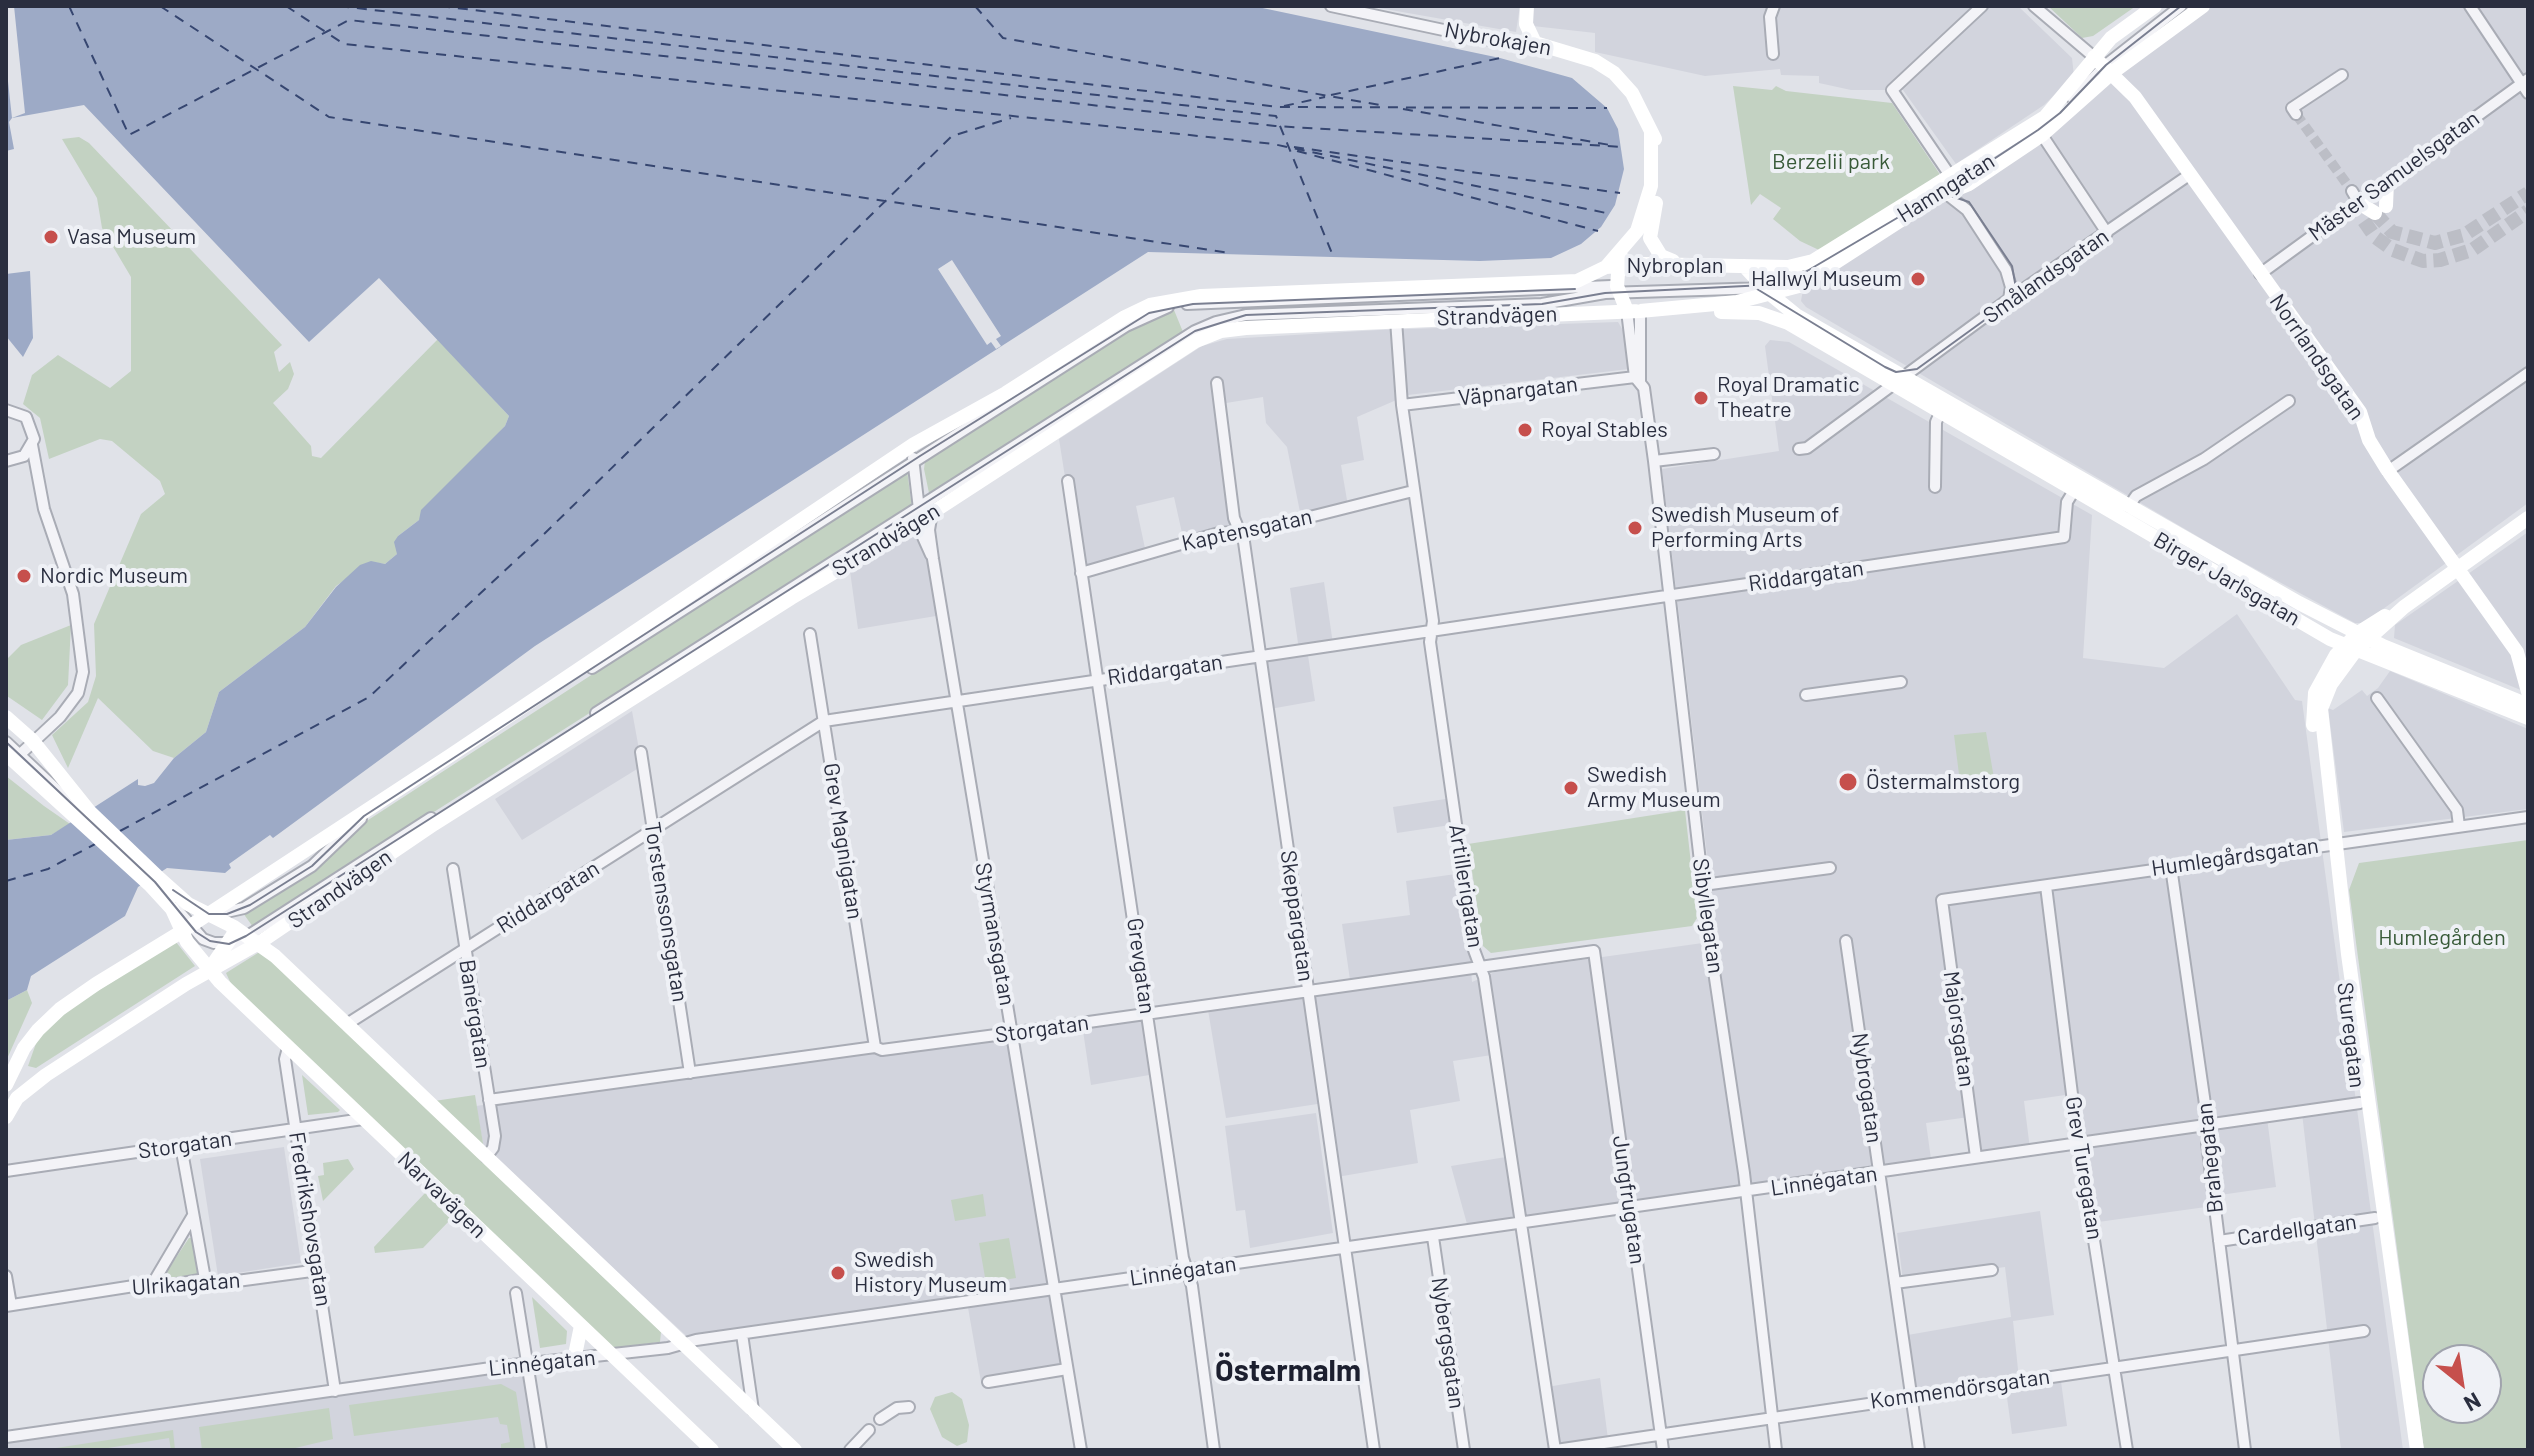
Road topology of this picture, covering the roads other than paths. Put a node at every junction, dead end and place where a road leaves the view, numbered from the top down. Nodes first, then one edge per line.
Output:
1 (1331, 6) edge
2 (1400, 6) edge
3 (1527, 6) edge
4 (1774, 6) edge
5 (1982, 6) edge
6 (2034, 6) edge
7 (2155, 6) edge
8 (2175, 6) edge
9 (2181, 6) edge
10 (2203, 6) edge
11 (2470, 6) edge
12 (1398, 20) junction
13 (1543, 47) junction
14 (1773, 54) dead end
15 (2103, 64) junction
16 (2342, 75) dead end
17 (2526, 85) edge
18 (2296, 114) dead end
19 (1651, 131) junction
20 (2042, 135) junction
21 (2189, 175) junction
22 (1951, 177) junction
23 (2387, 182) junction
24 (1948, 195) junction
25 (2356, 197) junction
26 (1637, 231) junction
27 (2107, 233) junction
28 (1681, 264) junction
29 (1623, 265) junction
30 (1606, 267) junction
31 (2260, 274) junction
32 (1759, 281) junction
33 (1740, 282) joint
34 (1799, 286) junction
35 (1617, 289) junction
36 (2009, 299) junction
37 (1634, 311) junction
38 (1759, 313) joint
39 (1396, 320) junction
40 (1816, 326) junction
41 (2528, 373) edge
42 (1637, 380) junction
43 (1898, 382) junction
44 (1217, 383) dead end
45 (1006, 393) junction
46 (2289, 401) dead end
47 (1402, 405) junction
48 (6, 410) edge
49 (1940, 413) junction
50 (32, 445) junction
51 (1799, 449) dead end
52 (1714, 454) dead end
53 (18, 459) junction
54 (6, 461) edge
55 (913, 461) junction
56 (1654, 461) junction
57 (37, 471) junction
58 (2388, 471) junction
59 (1068, 481) dead end
60 (1935, 487) dead end
61 (2075, 489) junction
62 (1413, 491) junction
63 (2129, 506) junction
64 (923, 512) junction
65 (2528, 518) edge
66 (1243, 533) junction
67 (2458, 568) junction
68 (1081, 573) junction
69 (1670, 596) junction
70 (1431, 631) junction
71 (810, 634) dead end
72 (2356, 641) junction
73 (1261, 657) junction
74 (2524, 659) edge
75 (1097, 679) junction
76 (1901, 682) dead end
77 (2528, 692) edge
78 (1806, 695) dead end
79 (2377, 698) dead end
80 (956, 700) junction
81 (2528, 705) edge
82 (6, 717) edge
83 (2528, 718) edge
84 (824, 721) junction
85 (6, 735) edge
86 (6, 742) edge
87 (19, 751) edge
88 (641, 752) dead end
89 (84, 815) junction
90 (2528, 817) edge
91 (2459, 826) junction
92 (653, 830) junction
93 (2333, 843) junction
94 (2171, 867) junction
95 (1830, 868) dead end
96 (453, 869) dead end
97 (155, 882) junction
98 (1703, 885) junction
99 (2046, 886) junction
100 (1942, 900) joint
101 (209, 914) junction
102 (186, 929) junction
103 (241, 938) junction
104 (1846, 941) dead end
105 (464, 950) junction
106 (1594, 951) joint
107 (1480, 966) junction
108 (209, 971) junction
109 (1308, 990) junction
110 (1148, 1014) junction
111 (347, 1024) junction
112 (1011, 1033) junction
113 (875, 1047) junction
114 (288, 1048) junction
115 (18, 1059) junction
116 (690, 1073) junction
117 (46, 1075) junction
118 (6, 1085) edge
119 (489, 1100) junction
120 (2360, 1103) junction
121 (6, 1117) edge
122 (363, 1119) junction
123 (2208, 1125) junction
124 (295, 1129) junction
125 (2080, 1144) junction
126 (181, 1146) junction
127 (486, 1157) junction
128 (1976, 1157) junction
129 (6, 1171) edge
130 (1879, 1173) junction
131 (1745, 1191) junction
132 (1630, 1207) junction
133 (192, 1217) junction
134 (2375, 1218) junction
135 (1521, 1223) junction
136 (1433, 1237) junction
137 (2219, 1241) junction
138 (1343, 1249) junction
139 (319, 1270) junction
140 (1992, 1270) dead end
141 (1186, 1271) junction
142 (6, 1276) edge
143 (205, 1279) junction
144 (153, 1283) junction
145 (1895, 1283) junction
146 (1053, 1290) junction
147 (516, 1293) dead end
148 (8, 1305) edge
149 (581, 1326) junction
150 (2364, 1331) dead end
151 (742, 1334) junction
152 (681, 1343) junction
153 (2233, 1350) junction
154 (611, 1356) junction
155 (574, 1360) junction
156 (528, 1365) junction
157 (2115, 1367) junction
158 (1067, 1369) junction
159 (988, 1382) dead end
160 (335, 1391) junction
161 (1912, 1397) junction
162 (909, 1407) dead end
163 (753, 1412) junction
164 (1772, 1417) junction
165 (880, 1419) dead end
166 (869, 1430) dead end
167 (1661, 1434) junction
168 (6, 1437) edge
169 (541, 1450) edge
170 (712, 1450) edge
171 (795, 1450) edge
172 (850, 1450) edge
173 (1081, 1450) edge
174 (1214, 1450) edge
175 (1374, 1450) edge
176 (1464, 1450) edge
177 (1555, 1450) edge
178 (1663, 1450) edge
179 (1776, 1450) edge
180 (1919, 1450) edge
181 (2127, 1450) edge
182 (2245, 1450) edge
183 (2408, 1450) edge
184 (2417, 1450) edge

1 - 12 street, Nybrokajen
2 - 12 street
3 - 13 street
4 - 14 street
5 - 22 street
6 - 15 street
7 - 15 street, Hamngatan
8 - 15 street, Hamngatan
9 - 15 street, Hamngatan
10 - 15 street, Hamngatan
11 - 17 street
12 - 13 street, Nybrokajen
13 - 19 street, Nybrokajen
15 - 20 street, Hamngatan
15 - 21 street, Norrlandsgatan
15 - 22 street, Hamngatan
15 - 32 street, Hamngatan
16 - 18 street
17 - 23 street, Mäster Samuelsgatan
19 - 26 street
19 - 28 street
20 - 24 street, Hamngatan
20 - 27 street
21 - 27 street, Smålandsgatan
21 - 31 street, Norrlandsgatan
22 - 32 street, Hamngatan
23 - 25 street, Mäster Samuelsgatan
23 - 25 street
24 - 34 street, Hamngatan
24 - 36 street
25 - 31 street, Mäster Samuelsgatan
26 - 29 street
26 - 30 street
27 - 36 street, Smålandsgatan
28 - 29 street, Nybroplan
28 - 32 street, Nybroplan
29 - 30 street, Nybroplan
29 - 35 street
30 - 45 street, Strandvägen
31 - 58 street, Norrlandsgatan
32 - 33 street, Hamngatan
32 - 34 street, Hamngatan
32 - 35 street, Nybroplan
32 - 37 street, Nybroplan
32 - 40 street, Birger Jarlsgatan
33 - 35 street, Nybroplan
34 - 40 street, Birger Jarlsgatan
35 - 37 street
35 - 55 street, Strandvägen
35 - 64 street, Strandvägen
36 - 43 street, Smålandsgatan
37 - 38 street, Nybroplan
37 - 39 street, Strandvägen
37 - 42 street, Sibyllegatan
38 - 43 street, Birger Jarlsgatan
39 - 47 street, Artillerigatan
39 - 64 street, Strandvägen
40 - 43 street, Birger Jarlsgatan
41 - 58 street
42 - 47 street, Väpnargatan
42 - 56 street, Sibyllegatan
43 - 49 street, Birger Jarlsgatan
43 - 51 street, Smålandsgatan
43 - 63 street, Birger Jarlsgatan
43 - 72 street, Birger Jarlsgatan
44 - 66 street, Skeppargatan
45 - 55 street, Strandvägen
45 - 101 street, Strandvägen
46 - 63 street
47 - 62 street, Artillerigatan
48 - 50 street
49 - 60 street
49 - 61 street, Birger Jarlsgatan
50 - 53 street
50 - 57 street
52 - 56 street
53 - 54 street
53 - 57 street
55 - 64 street, Styrmansgatan
55 - 101 street, Strandvägen
56 - 69 street, Sibyllegatan
57 - 87 street
58 - 67 street, Norrlandsgatan
59 - 68 street, Grevgatan
61 - 69 street, Riddargatan
61 - 72 street, Birger Jarlsgatan
62 - 66 street, Kaptensgatan
62 - 70 street, Artillerigatan
63 - 72 street, Birger Jarlsgatan
64 - 80 street, Styrmansgatan
64 - 103 street, Strandvägen
65 - 67 street
66 - 68 street, Kaptensgatan
66 - 73 street, Skeppargatan
67 - 72 street
67 - 74 street, Norrlandsgatan
68 - 75 street, Grevgatan
69 - 70 street, Riddargatan
69 - 98 street, Sibyllegatan
70 - 73 street, Riddargatan
70 - 107 street, Artillerigatan
71 - 84 street, Grev Magnigatan
72 - 81 street, Birger Jarlsgatan
72 - 83 street, Birger Jarlsgatan
72 - 93 street, Sturegatan
73 - 75 street, Riddargatan
73 - 109 street, Skeppargatan
74 - 77 street, Norrlandsgatan
75 - 80 street, Riddargatan
75 - 110 street, Grevgatan
76 - 78 street
79 - 91 street
80 - 84 street, Riddargatan
80 - 112 street, Styrmansgatan
82 - 87 street
84 - 92 street, Riddargatan
84 - 113 street, Grev Magnigatan
85 - 87 street
86 - 87 street
87 - 89 street
87 - 89 street
88 - 92 street, Torstenssonsgatan
89 - 97 street
90 - 91 street, Humlegårdsgatan
91 - 93 street, Humlegårdsgatan
92 - 105 street, Riddargatan
92 - 116 street, Torstenssonsgatan
93 - 94 street, Humlegårdsgatan
93 - 120 street, Sturegatan
93 - 184 street, Sturegatan
94 - 99 street, Humlegårdsgatan
94 - 123 street, Brahegatan
95 - 98 street
96 - 105 street, Banérgatan
97 - 101 street
97 - 102 street, Narvavägen
98 - 131 street, Sibyllegatan
99 - 100 street, Humlegårdsgatan
99 - 125 street, Grev Turegatan
100 - 128 street, Majorsgatan
101 - 102 street, Strandvägen
101 - 103 street
102 - 103 street
102 - 108 street, Narvavägen
102 - 115 street, Strandvägen
103 - 108 street, Strandvägen
103 - 108 street, Strandvägen
103 - 111 street
104 - 130 street, Nybrogatan
105 - 111 street, Riddargatan
105 - 119 street, Banérgatan
106 - 107 street, Storgatan
106 - 132 street, Jungfrugatan
107 - 109 street, Storgatan
107 - 135 street, Artillerigatan
108 - 114 street, Narvavägen
108 - 117 street, Strandvägen
109 - 110 street, Storgatan
109 - 138 street, Skeppargatan
110 - 112 street, Storgatan
110 - 141 street, Grevgatan
111 - 127 street
112 - 113 street, Storgatan
112 - 146 street, Styrmansgatan
113 - 116 street, Storgatan
114 - 122 street, Narvavägen
114 - 124 street, Fredrikshovsgatan
115 - 117 street
115 - 118 street, Strandvägen
116 - 119 street, Storgatan
117 - 121 street, Strandvägen
119 - 127 street, Banérgatan
120 - 123 street, Linnégatan
120 - 134 street, Sturegatan
122 - 124 street, Storgatan
122 - 149 street, Narvavägen
123 - 125 street, Linnégatan
123 - 137 street, Brahegatan
124 - 126 street, Storgatan
124 - 139 street, Fredrikshovsgatan
125 - 128 street, Linnégatan
125 - 157 street, Grev Turegatan
126 - 129 street, Storgatan
126 - 133 street
127 - 152 street
128 - 130 street, Linnégatan
130 - 131 street, Linnégatan
130 - 145 street, Nybrogatan
131 - 132 street, Linnégatan
131 - 164 street, Sibyllegatan
132 - 135 street, Linnégatan
132 - 167 street, Jungfrugatan
133 - 143 street
133 - 144 street
134 - 137 street, Cardellgatan
134 - 183 street, Sturegatan
135 - 136 street, Linnégatan
135 - 177 street, Artillerigatan
136 - 138 street, Linnégatan
136 - 176 street, Nybergsgatan
137 - 153 street, Brahegatan
138 - 141 street, Linnégatan
138 - 175 street, Skeppargatan
139 - 143 street, Ulrikagatan
139 - 160 street, Fredrikshovsgatan
140 - 145 street
141 - 146 street, Linnégatan
141 - 174 street, Grevgatan
142 - 148 street
143 - 144 street, Ulrikagatan
144 - 148 street, Ulrikagatan
145 - 161 street, Nybrogatan
146 - 151 street, Linnégatan
146 - 158 street, Styrmansgatan
147 - 156 street
149 - 154 street, Narvavägen
149 - 155 street
150 - 153 street, Kommendörsgatan
151 - 152 street, Linnégatan
151 - 163 street
152 - 154 street, Linnégatan
152 - 163 street
153 - 157 street, Kommendörsgatan
153 - 182 street, Brahegatan
154 - 155 street, Linnégatan
154 - 170 street, Narvavägen
155 - 156 street, Linnégatan
156 - 160 street, Linnégatan
156 - 169 street
157 - 161 street, Kommendörsgatan
157 - 181 street, Grev Turegatan
158 - 159 street
158 - 173 street, Styrmansgatan
160 - 168 street, Linnégatan
161 - 164 street, Kommendörsgatan
161 - 180 street, Nybrogatan
162 - 165 street
163 - 171 street
164 - 167 street, Kommendörsgatan
164 - 179 street, Sibyllegatan
166 - 172 street
167 - 177 street, Kommendörsgatan
167 - 178 street, Jungfrugatan

